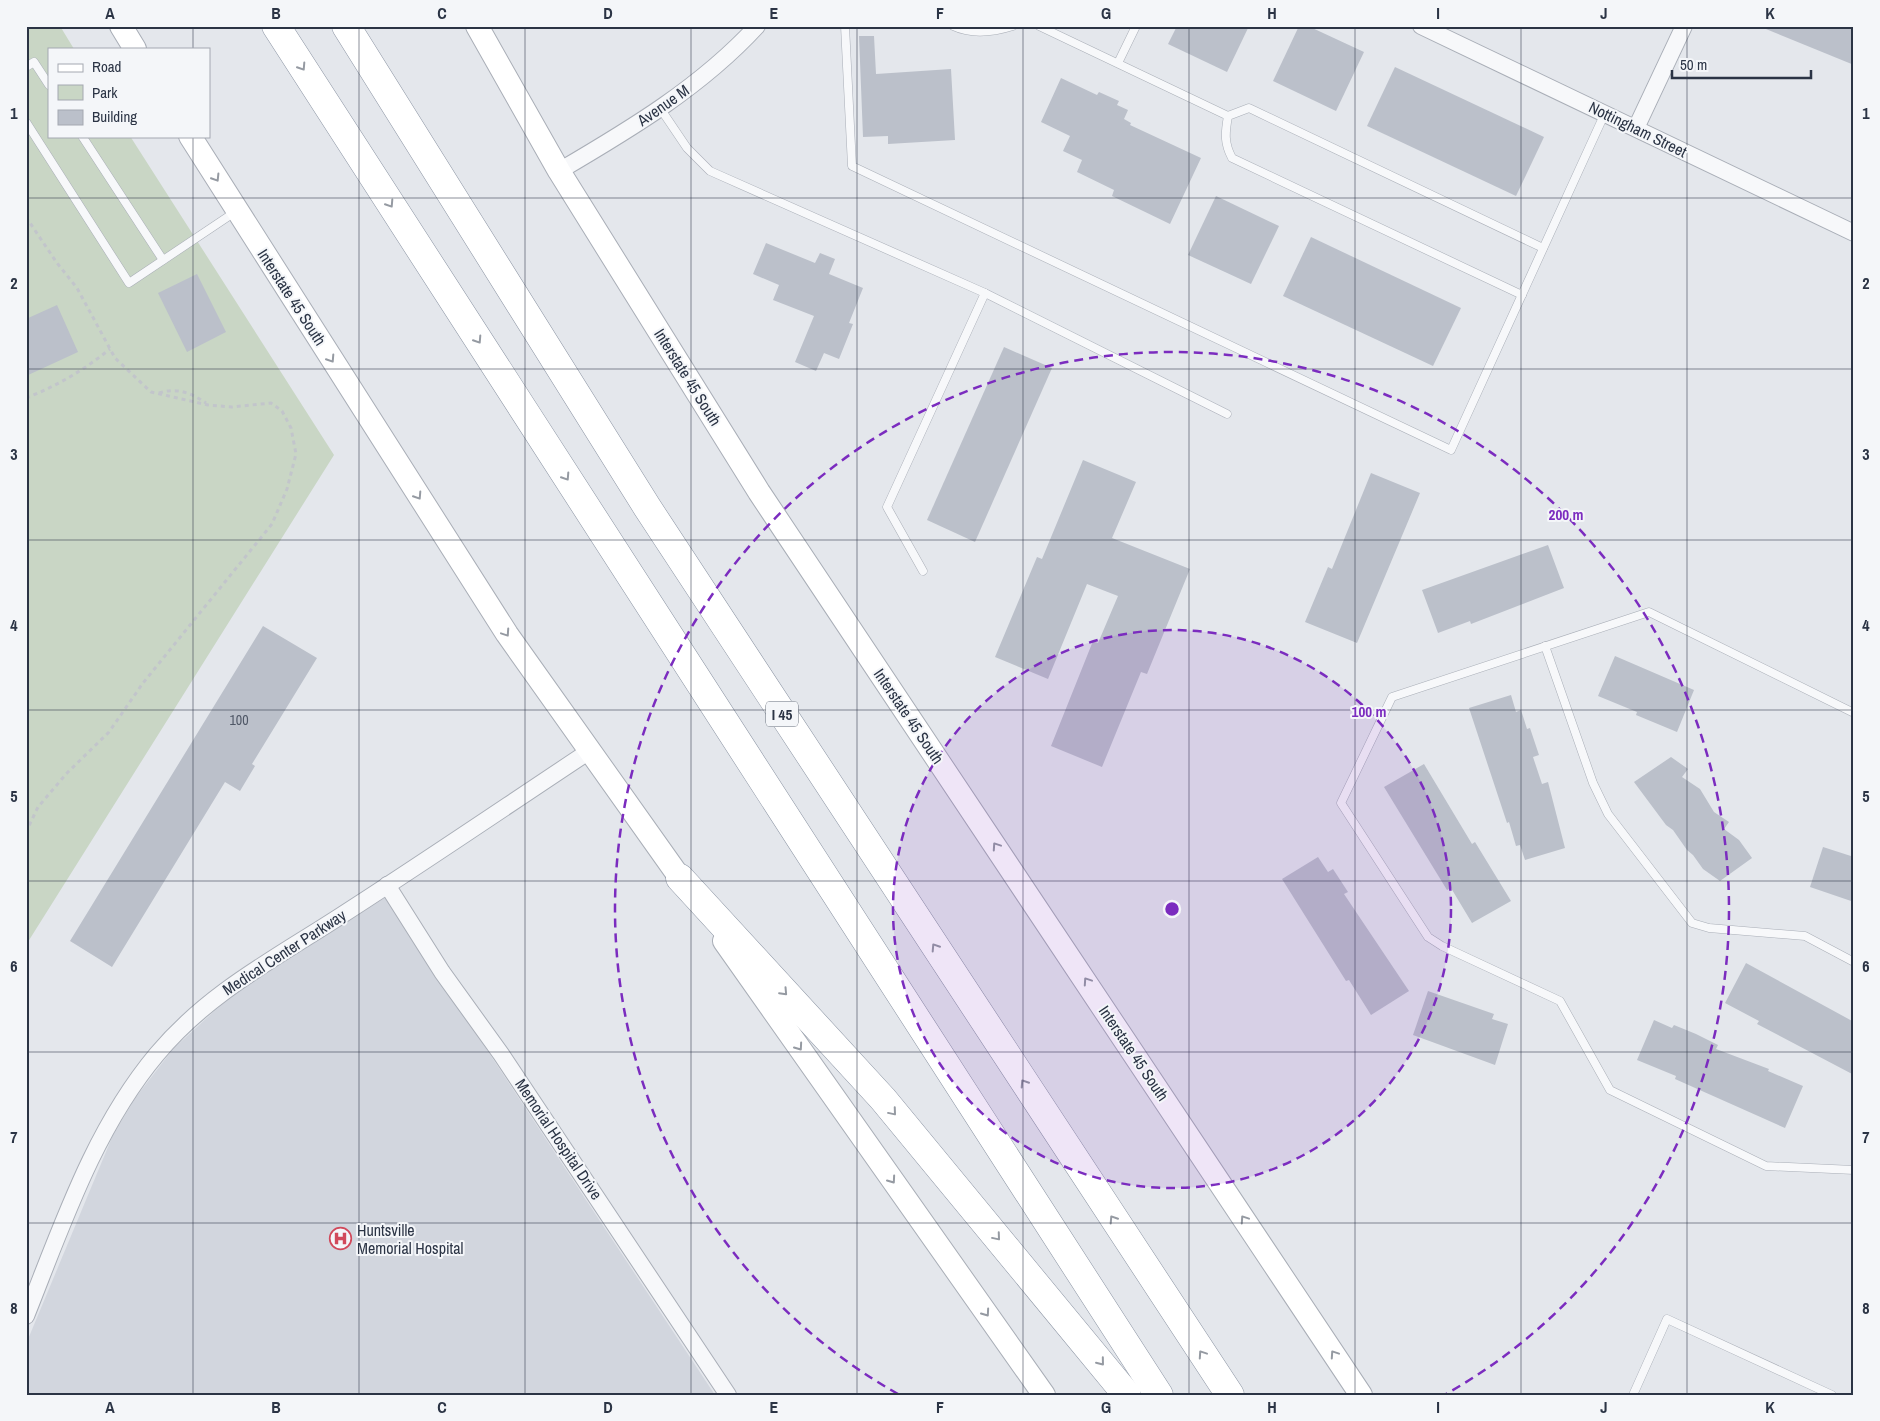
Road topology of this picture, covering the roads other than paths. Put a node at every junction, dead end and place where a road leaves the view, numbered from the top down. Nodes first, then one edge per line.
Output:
1 (121, 26) edge
2 (276, 26) edge
3 (346, 26) edge
4 (476, 26) edge
5 (756, 26) edge
6 (845, 26) edge
7 (953, 26) edge
8 (1013, 26) edge
9 (1039, 26) edge
10 (1136, 26) edge
11 (1421, 26) edge
12 (1684, 26) edge
13 (134, 48) edge
14 (1118, 63) junction
15 (26, 67) edge
16 (48, 83) edge
17 (660, 108) junction
18 (1605, 113) junction
19 (1228, 116) junction
20 (26, 122) edge
21 (1636, 128) junction
22 (83, 138) edge
23 (191, 138) edge
24 (559, 171) junction
25 (236, 211) junction
26 (1854, 232) edge
27 (1544, 248) junction
28 (163, 260) junction
29 (985, 294) junction
30 (1522, 295) junction
31 (1227, 414) dead end
32 (923, 572) dead end
33 (1545, 646) junction
34 (1854, 713) edge
35 (591, 750) junction
36 (680, 878) junction
37 (387, 885) junction
38 (1854, 962) edge
39 (1854, 1170) edge
40 (26, 1316) edge
41 (1041, 1394) edge
42 (728, 1395) edge
43 (1127, 1395) edge
44 (1159, 1395) edge
45 (1230, 1395) edge
46 (1361, 1395) edge
47 (1633, 1395) edge
48 (1832, 1395) edge

1 - 13 main road
2 -> 44 highway
45 -> 3 highway, I 45
4 - 24 main road, Interstate 45 South
5 - 17 street, Avenue M
6 - 30 lane
7 - 8 lane
9 - 14 lane
10 - 14 lane
11 - 18 street, Nottingham Street
12 - 21 street
14 - 19 lane
15 - 16 lane
17 - 24 street, Avenue M
17 - 29 lane
18 - 21 street, Nottingham Street
18 - 27 lane
19 - 27 lane
19 - 30 lane
20 - 28 lane
21 - 26 street, Nottingham Street
22 - 28 lane
23 -> 25 main road, Interstate 45 South
46 -> 24 main road, Interstate 45 South
25 - 28 lane
25 -> 35 main road, Interstate 45 South
27 - 30 lane
29 - 31 lane
29 - 32 lane
33 - 34 lane
33 - 38 lane
33 - 39 lane
35 - 36 main road, Interstate 45 South
35 - 37 street, Medical Center Parkway
36 -> 41 main road, Interstate 45 South
36 -> 43 highway
37 - 40 street, Medical Center Parkway
37 - 42 street, Memorial Hospital Drive
47 - 48 lane

